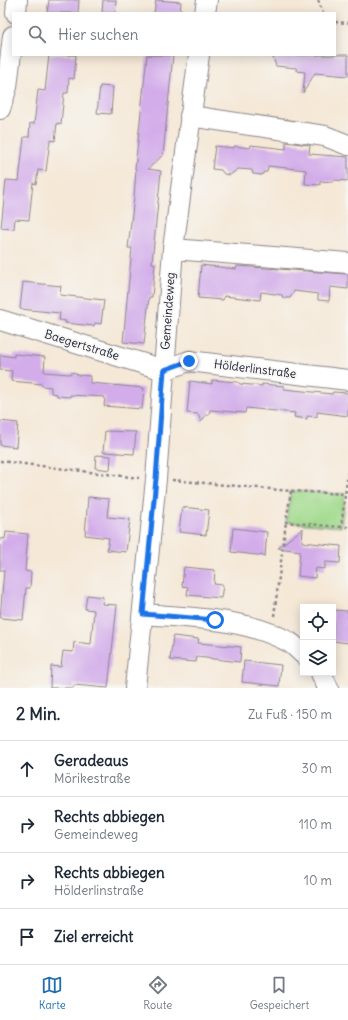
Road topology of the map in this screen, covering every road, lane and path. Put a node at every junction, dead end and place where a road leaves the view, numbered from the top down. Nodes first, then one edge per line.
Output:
1 (17, 0) edge
2 (207, 0) edge
3 (318, 0) edge
4 (16, 12) edge
5 (205, 12) edge
6 (323, 12) edge
7 (336, 22) edge
8 (348, 23) edge
9 (12, 44) edge
10 (199, 56) edge
11 (0, 109) edge
12 (190, 116) junction
13 (348, 145) edge
14 (173, 249) junction
15 (348, 264) edge
16 (0, 320) edge
17 (164, 370) junction
18 (348, 380) edge
19 (0, 461) edge
20 (348, 472) edge
21 (156, 479) junction
22 (291, 491) junction
23 (345, 494) junction
24 (286, 522) junction
25 (342, 527) junction
26 (348, 527) edge
27 (143, 614) junction
28 (272, 635) junction
29 (300, 651) edge
30 (322, 676) edge
31 (135, 688) edge
32 (328, 688) edge

1 - 4 street
2 - 5 street
3 - 6 path
7 - 8 path
9 - 11 street
10 - 12 street, Gemeindeweg
12 - 13 street
12 - 14 street, Gemeindeweg
14 - 15 street
14 - 17 street, Gemeindeweg
16 - 17 street, Baegertstraße
17 - 18 street, Hölderlinstraße
17 - 21 street, Gemeindeweg
19 - 21 path
20 - 23 path
21 - 22 path
21 - 27 street, Gemeindeweg
22 - 23 path
22 - 24 path
23 - 25 path
24 - 25 path
24 - 28 path
25 - 26 path
27 - 28 street
27 - 31 street, Gemeindeweg
28 - 29 street
30 - 32 street

